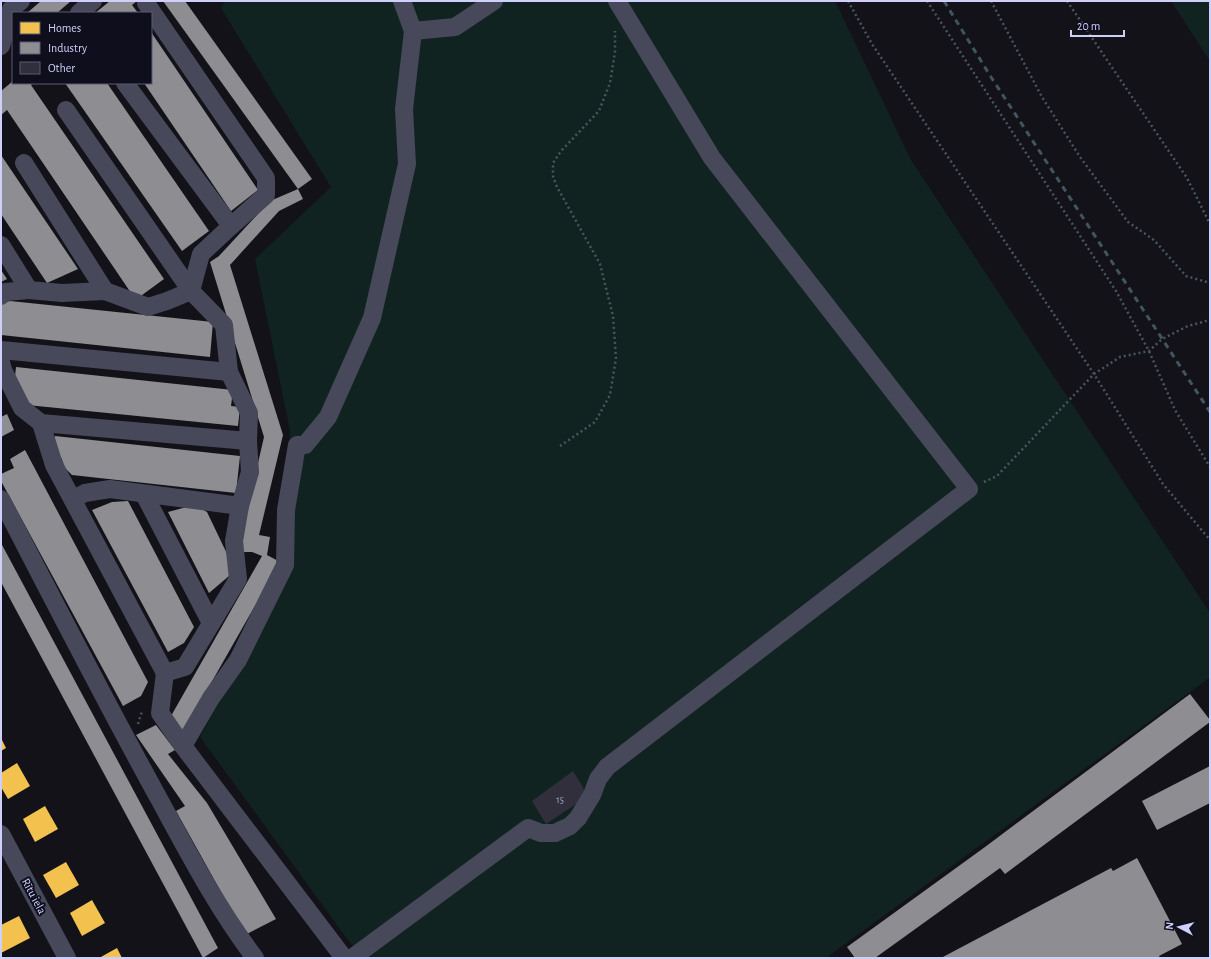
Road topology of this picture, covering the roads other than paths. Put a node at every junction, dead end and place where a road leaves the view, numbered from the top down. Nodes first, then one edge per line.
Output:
1 (93, 1) edge
2 (402, 1) edge
3 (494, 1) edge
4 (617, 1) edge
5 (146, 3) dead end
6 (13, 4) edge
7 (80, 12) edge
8 (412, 31) junction
9 (12, 42) edge
10 (1, 44) edge
11 (126, 84) edge
12 (66, 110) dead end
13 (24, 163) dead end
14 (231, 226) junction
15 (1, 245) edge
16 (29, 290) junction
17 (192, 290) junction
18 (105, 291) junction
19 (1, 296) edge
20 (1, 350) edge
21 (1, 362) edge
22 (230, 372) junction
23 (41, 423) junction
24 (248, 441) junction
25 (144, 494) junction
26 (1, 499) edge
27 (73, 499) junction
28 (240, 506) junction
29 (211, 623) junction
30 (165, 673) junction
31 (183, 746) junction
32 (1, 834) edge
33 (351, 957) edge
34 (67, 958) edge
35 (255, 958) edge

1 - 7 street
2 - 8 street
3 - 8 street
4 - 33 street
5 - 14 street
6 - 10 street
8 - 31 street
9 - 10 street
11 - 14 street
12 - 17 street
13 - 18 street
14 - 17 street
15 - 16 street
16 - 18 street
16 - 19 street
17 - 18 street
17 - 22 street
20 - 22 street
21 - 23 street
22 - 24 street
23 - 24 street
23 - 27 street
24 - 28 street
25 - 27 street
25 - 28 street
25 - 29 street
26 - 35 street
27 - 30 street
28 - 29 street
29 - 30 street
30 - 31 street
31 - 33 street
32 - 34 street, Rītu iela

